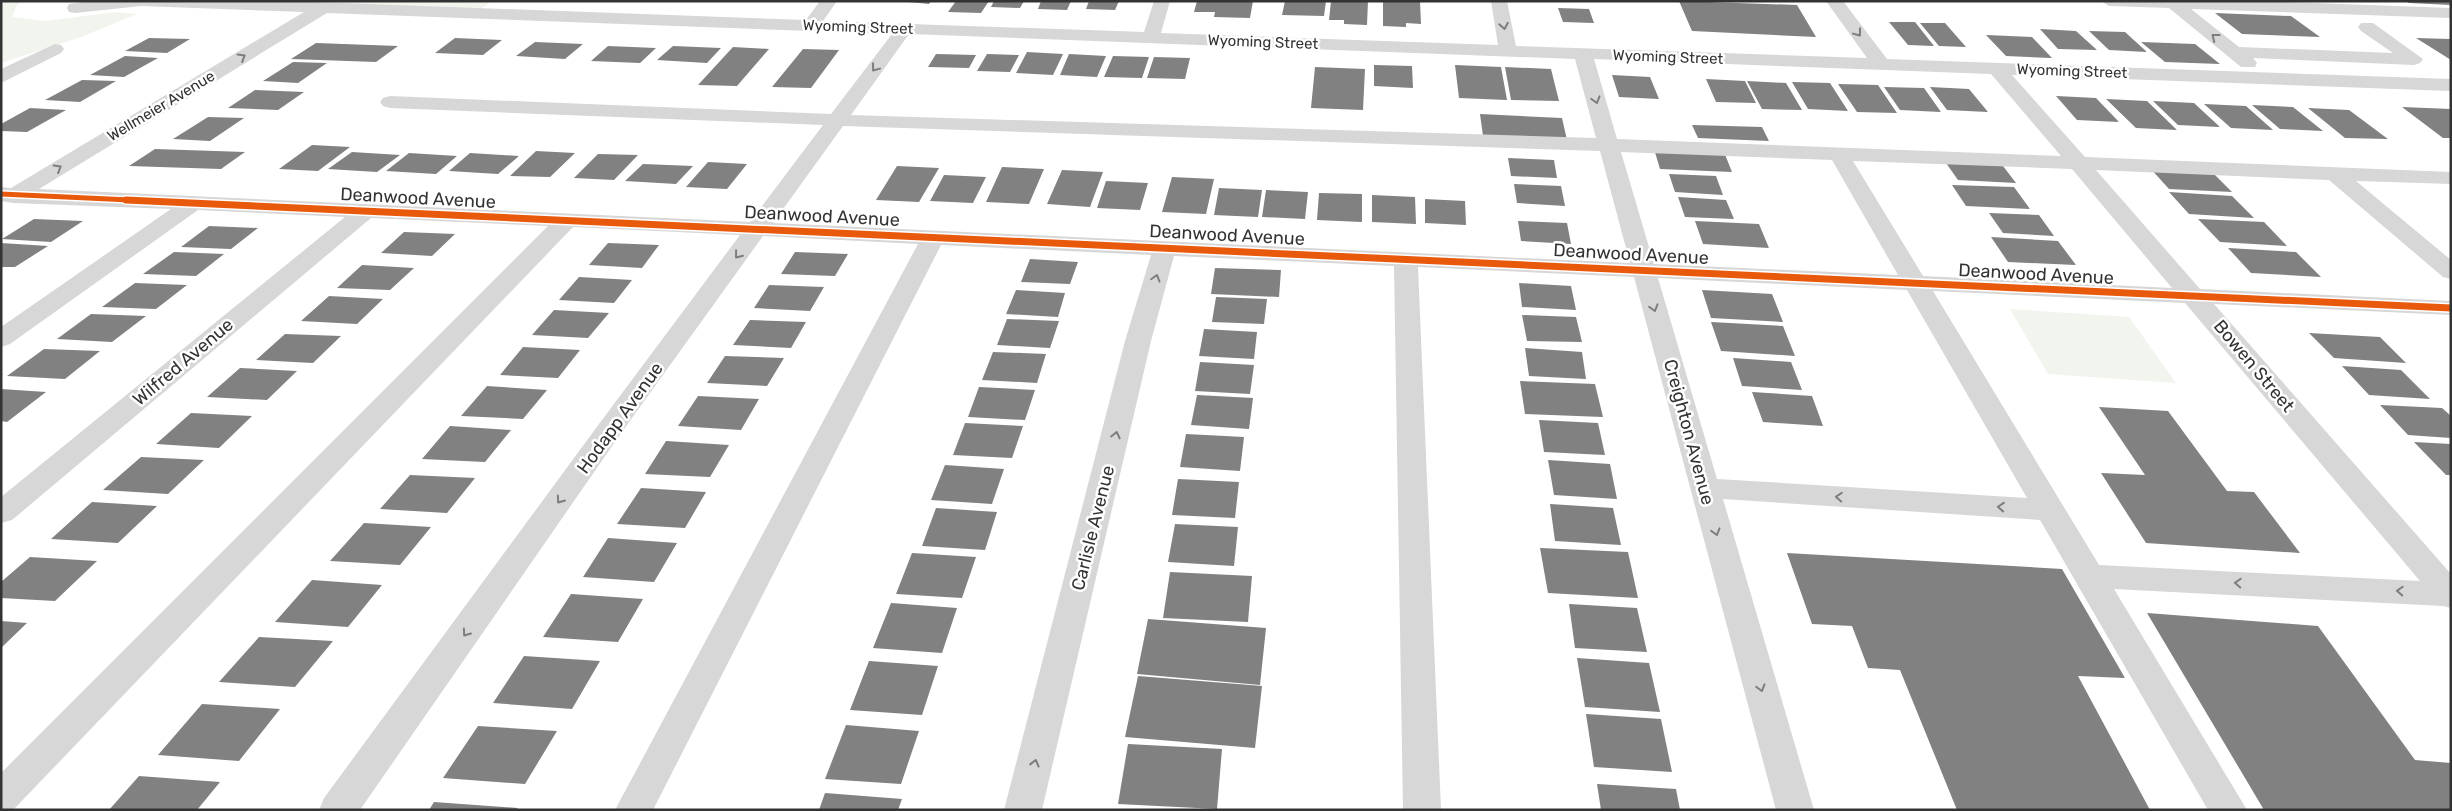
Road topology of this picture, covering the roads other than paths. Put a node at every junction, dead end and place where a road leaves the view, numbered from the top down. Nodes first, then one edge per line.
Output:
1 (492, 1) edge
2 (829, 1) edge
3 (1162, 1) edge
4 (1499, 1) edge
5 (1834, 1) edge
6 (2109, 1) edge
7 (181, 2) edge
8 (2171, 2) edge
9 (2348, 6) edge
10 (75, 8) dead end
11 (321, 9) junction
12 (2451, 13) edge
13 (475, 14) junction
14 (810, 25) junction
15 (2367, 27) dead end
16 (904, 29) junction
17 (1151, 38) junction
18 (56, 49) dead end
19 (1508, 51) junction
20 (2233, 52) junction
21 (1583, 54) junction
22 (2414, 59) junction
23 (1881, 64) junction
24 (1997, 69) junction
25 (1, 77) edge
26 (2267, 78) junction
27 (2451, 84) edge
28 (390, 102) dead end
29 (836, 120) junction
30 (1609, 145) junction
31 (1838, 153) junction
32 (2078, 162) junction
33 (2334, 173) junction
34 (2451, 178) edge
35 (6, 197) edge
36 (195, 202) junction
37 (366, 211) junction
38 (566, 220) junction
39 (759, 228) junction
40 (933, 237) junction
41 (1165, 247) junction
42 (1406, 259) junction
43 (1644, 270) junction
44 (2451, 272) edge
45 (1917, 283) junction
46 (2195, 296) junction
47 (2451, 308) edge
48 (1, 339) edge
49 (1704, 488) junction
50 (2050, 510) junction
51 (1, 513) edge
52 (2090, 576) junction
53 (2450, 595) edge
54 (1, 798) edge
55 (338, 810) edge
56 (634, 810) edge
57 (1023, 810) edge
58 (1422, 810) edge
59 (1795, 810) edge
60 (2228, 810) edge

1 - 13 street
2 - 14 street
3 - 17 street
4 -> 19 street
5 -> 23 street
6 - 8 street
7 - 10 street, Wyoming Street
7 - 11 street, Wyoming Street
8 - 9 street
20 -> 8 street
9 - 12 street
11 - 13 street, Wyoming Street
35 -> 11 street, Wellmeier Avenue
13 - 14 street, Wyoming Street
14 - 16 street, Wyoming Street
15 - 22 street
16 - 17 street, Wyoming Street
16 -> 29 street, Hodapp Avenue
17 - 19 street, Wyoming Street
18 - 25 street
19 - 21 street, Wyoming Street
20 - 22 street
20 - 26 street
21 - 23 street, Wyoming Street
21 -> 30 street, Creighton Avenue
22 - 27 street
23 - 24 street, Wyoming Street
24 - 26 street, Wyoming Street
24 - 32 street, Bowen Street
26 - 27 street, Wyoming Street
28 - 29 street
29 - 30 street
29 - 39 street, Hodapp Avenue
30 - 31 street
30 - 43 street, Creighton Avenue
31 - 32 street
31 - 45 street
32 - 33 street
32 - 46 street, Bowen Street
33 - 34 street
33 - 44 street
35 - 36 street, Deanwood Avenue
36 - 37 street, Deanwood Avenue
36 - 48 street
37 - 38 street, Deanwood Avenue
37 - 51 street, Wilfred Avenue
38 - 39 street, Deanwood Avenue
38 - 54 street
39 - 40 street, Deanwood Avenue
39 -> 55 street, Hodapp Avenue
40 - 41 street, Deanwood Avenue
40 - 56 street
41 - 42 street, Deanwood Avenue
57 -> 41 street, Carlisle Avenue
42 - 43 street, Deanwood Avenue
42 - 58 street
43 - 45 street, Deanwood Avenue
43 -> 49 street, Creighton Avenue
45 - 46 street, Deanwood Avenue
45 - 50 street
46 - 47 street, Deanwood Avenue
46 - 53 street, Bowen Street
50 -> 49 street
49 -> 59 street, Creighton Avenue
50 - 52 street
53 -> 52 street
52 - 60 street

